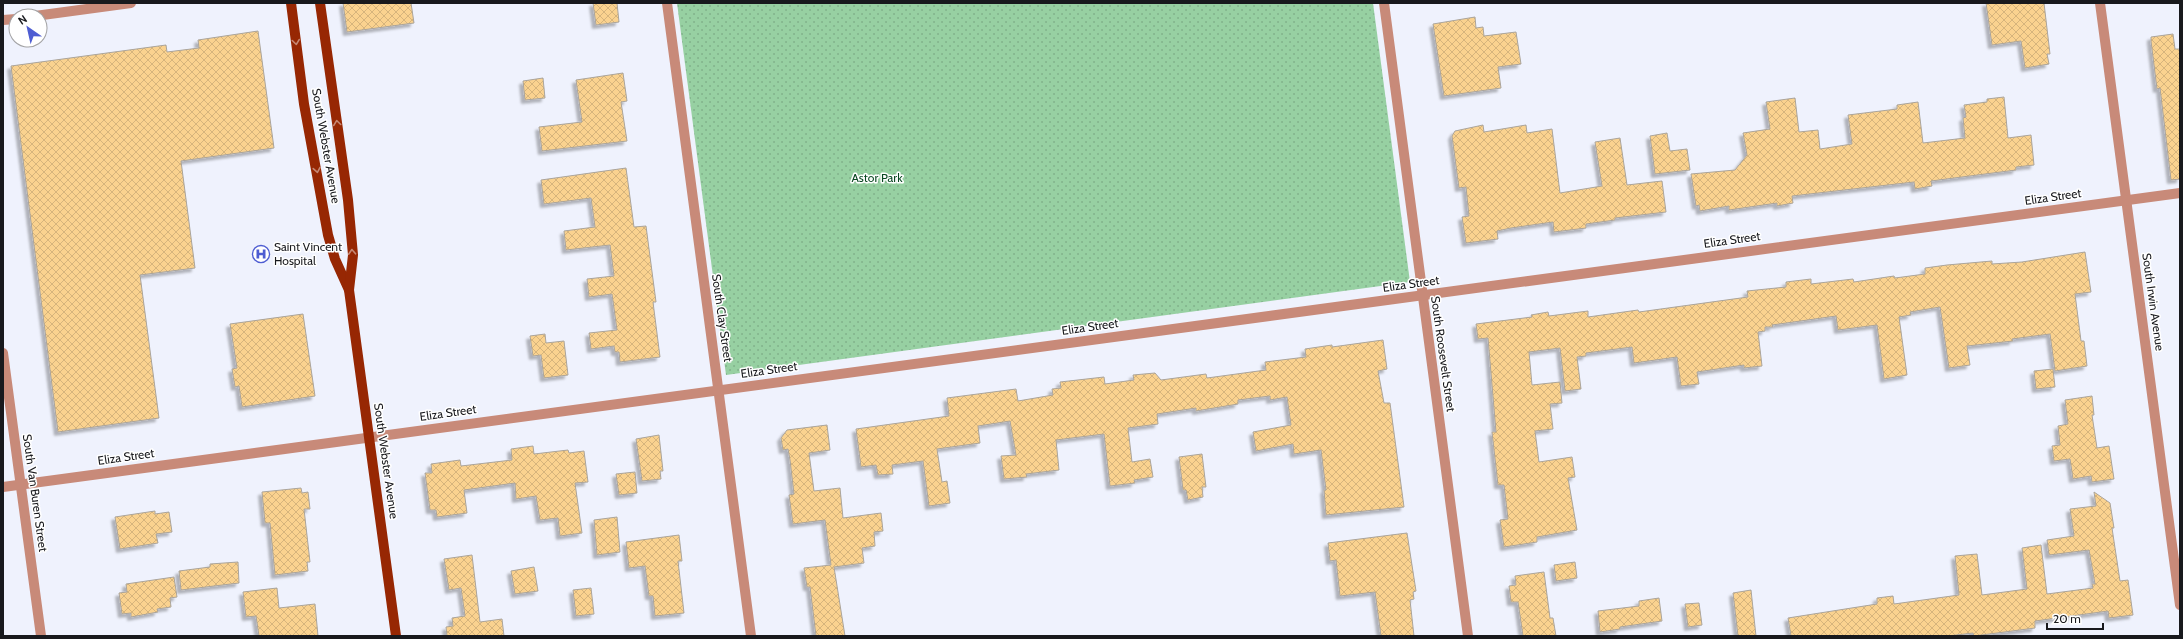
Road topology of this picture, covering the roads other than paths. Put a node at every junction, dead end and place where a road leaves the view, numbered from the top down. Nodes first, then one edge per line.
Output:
1 (131, 3) edge
2 (291, 3) edge
3 (320, 3) edge
4 (667, 3) edge
5 (1384, 3) edge
6 (2100, 3) edge
7 (48, 14) edge
8 (2180, 192) edge
9 (2126, 200) junction
10 (349, 290) junction
11 (1422, 295) junction
12 (3, 353) edge
13 (718, 390) junction
14 (369, 437) junction
15 (21, 485) junction
16 (3, 487) edge
17 (2180, 605) edge
18 (41, 636) edge
19 (396, 636) edge
20 (751, 636) edge
21 (1468, 636) edge

1 - 7 street
2 -> 10 main road, South Webster Avenue
10 -> 3 main road, South Webster Avenue
4 - 13 street, South Clay Street
5 - 11 street, South Roosevelt Street
6 - 9 street, South Irwin Avenue
8 - 9 street, Eliza Street
9 - 11 street, Eliza Street
9 - 17 street, South Irwin Avenue
10 - 14 main road, South Webster Avenue
11 - 13 street, Eliza Street
11 - 21 street, South Roosevelt Street
12 - 15 street, South Van Buren Street
13 - 14 street, Eliza Street
13 - 20 street, South Clay Street
14 - 15 street, Eliza Street
14 - 19 main road, South Webster Avenue
15 - 16 street, Eliza Street
15 - 18 street, South Van Buren Street

